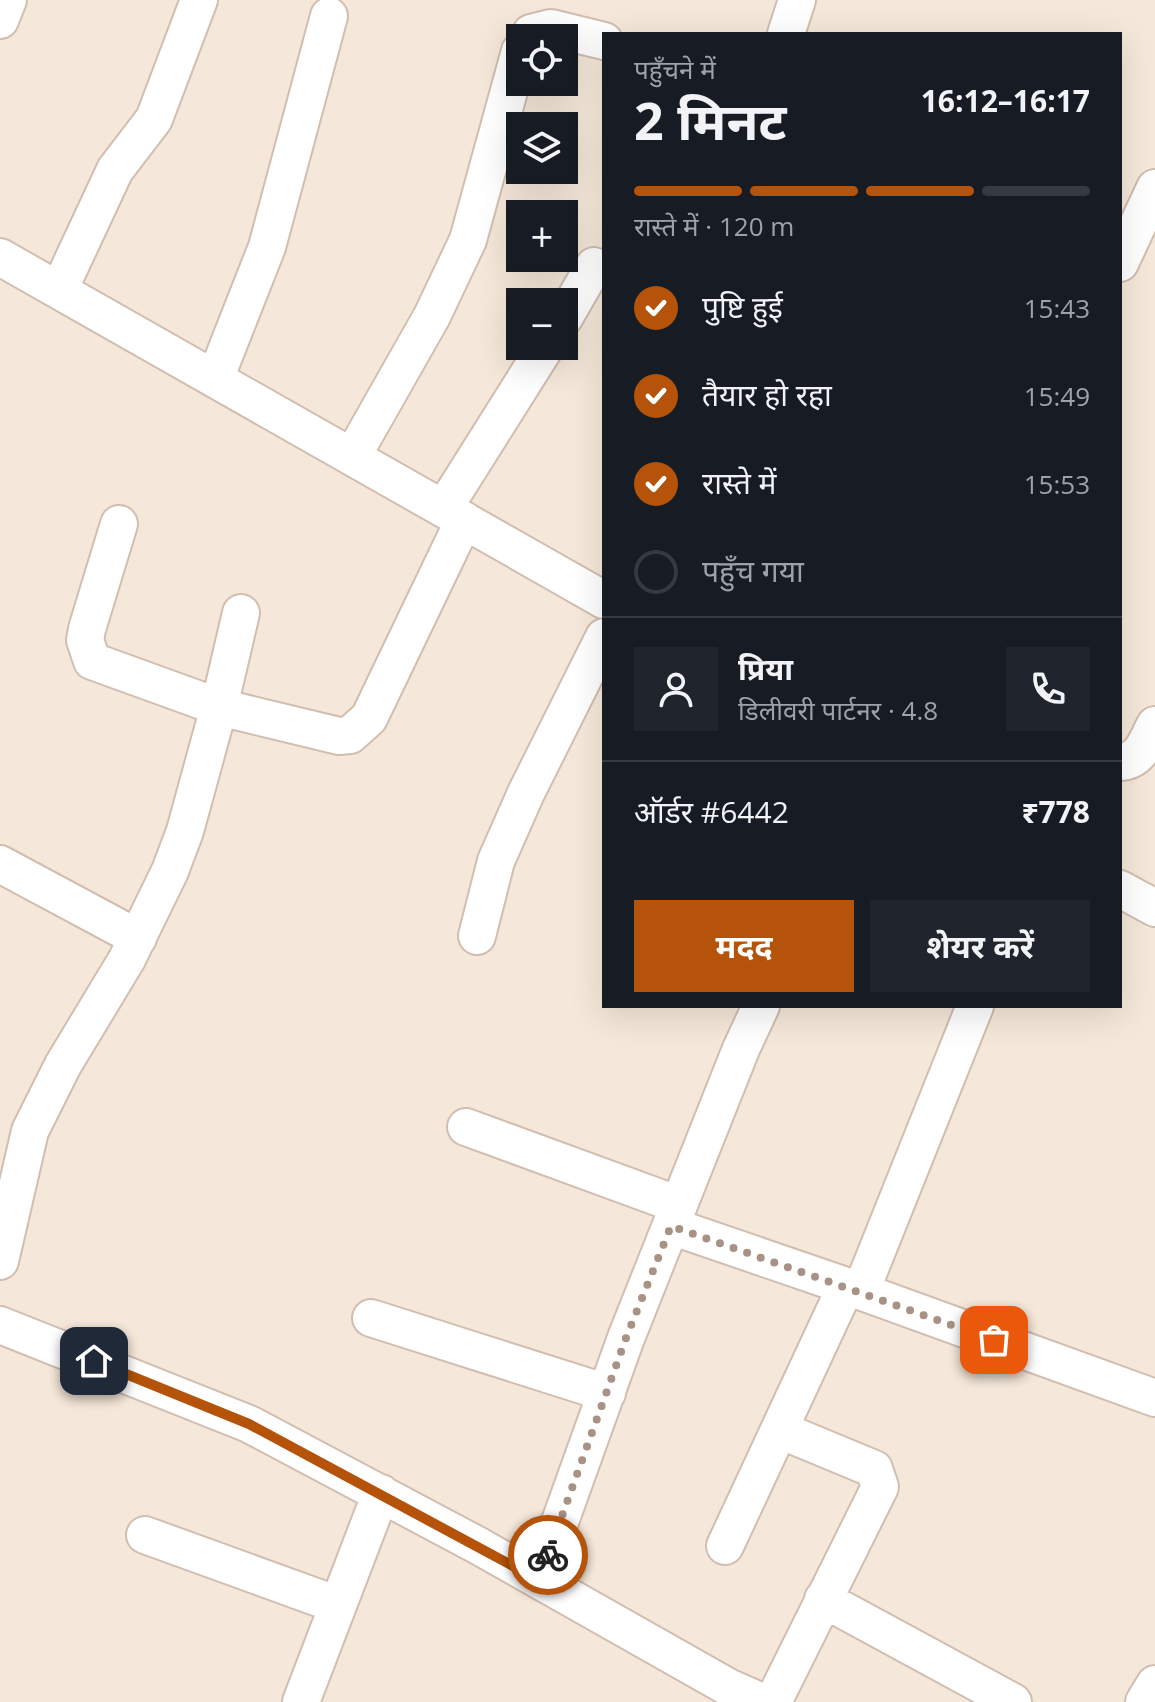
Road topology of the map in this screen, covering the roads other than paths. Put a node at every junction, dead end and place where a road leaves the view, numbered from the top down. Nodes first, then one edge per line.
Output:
1 (8, 0) edge
2 (199, 0) edge
3 (797, 0) edge
4 (329, 16) dead end
5 (0, 20) edge
6 (787, 32) edge
7 (578, 35) edge
8 (602, 41) edge
9 (508, 96) edge
10 (1155, 188) edge
11 (0, 257) edge
12 (1122, 259) edge
13 (594, 266) dead end
14 (59, 290) junction
15 (578, 294) edge
16 (538, 360) edge
17 (215, 379) junction
18 (352, 457) junction
19 (454, 514) junction
20 (119, 524) dead end
21 (602, 599) edge
22 (241, 613) dead end
23 (602, 641) edge
24 (219, 707) junction
25 (1155, 725) edge
26 (1122, 762) edge
27 (0, 864) edge
28 (1122, 890) edge
29 (1155, 908) edge
30 (477, 936) dead end
31 (138, 938) junction
32 (760, 1008) edge
33 (974, 1008) edge
34 (466, 1127) dead end
35 (675, 1216) junction
36 (0, 1261) edge
37 (854, 1289) junction
38 (371, 1318) dead end
39 (0, 1325) edge
40 (607, 1393) junction
41 (1155, 1398) edge
42 (780, 1430) junction
43 (381, 1493) junction
44 (145, 1535) dead end
45 (725, 1546) dead end
46 (539, 1580) junction
47 (823, 1599) junction
48 (338, 1605) junction
49 (1155, 1684) edge
50 (301, 1702) edge
51 (762, 1702) edge
52 (773, 1702) edge
53 (1013, 1702) edge
54 (1144, 1702) edge

1 - 5 street
2 - 14 street
3 - 6 street
4 - 17 street
7 - 8 street
9 - 18 street
10 - 12 street
11 - 14 street
13 - 15 street
14 - 17 street
16 - 19 street
17 - 18 street
18 - 19 street
19 - 21 street
19 - 24 street
20 - 24 street
22 - 24 street
23 - 30 street
24 - 31 street
25 - 26 street
27 - 31 street
28 - 29 street
31 - 36 street
32 - 35 street
33 - 37 street
34 - 35 street
35 - 37 street
35 - 40 street
37 - 41 street
37 - 42 street
38 - 40 street
39 - 43 street
40 - 46 street
42 - 45 street
42 - 47 street
43 - 46 street
43 - 48 street
44 - 48 street
46 - 51 street
47 - 52 street
47 - 53 street
48 - 50 street
49 - 54 street

